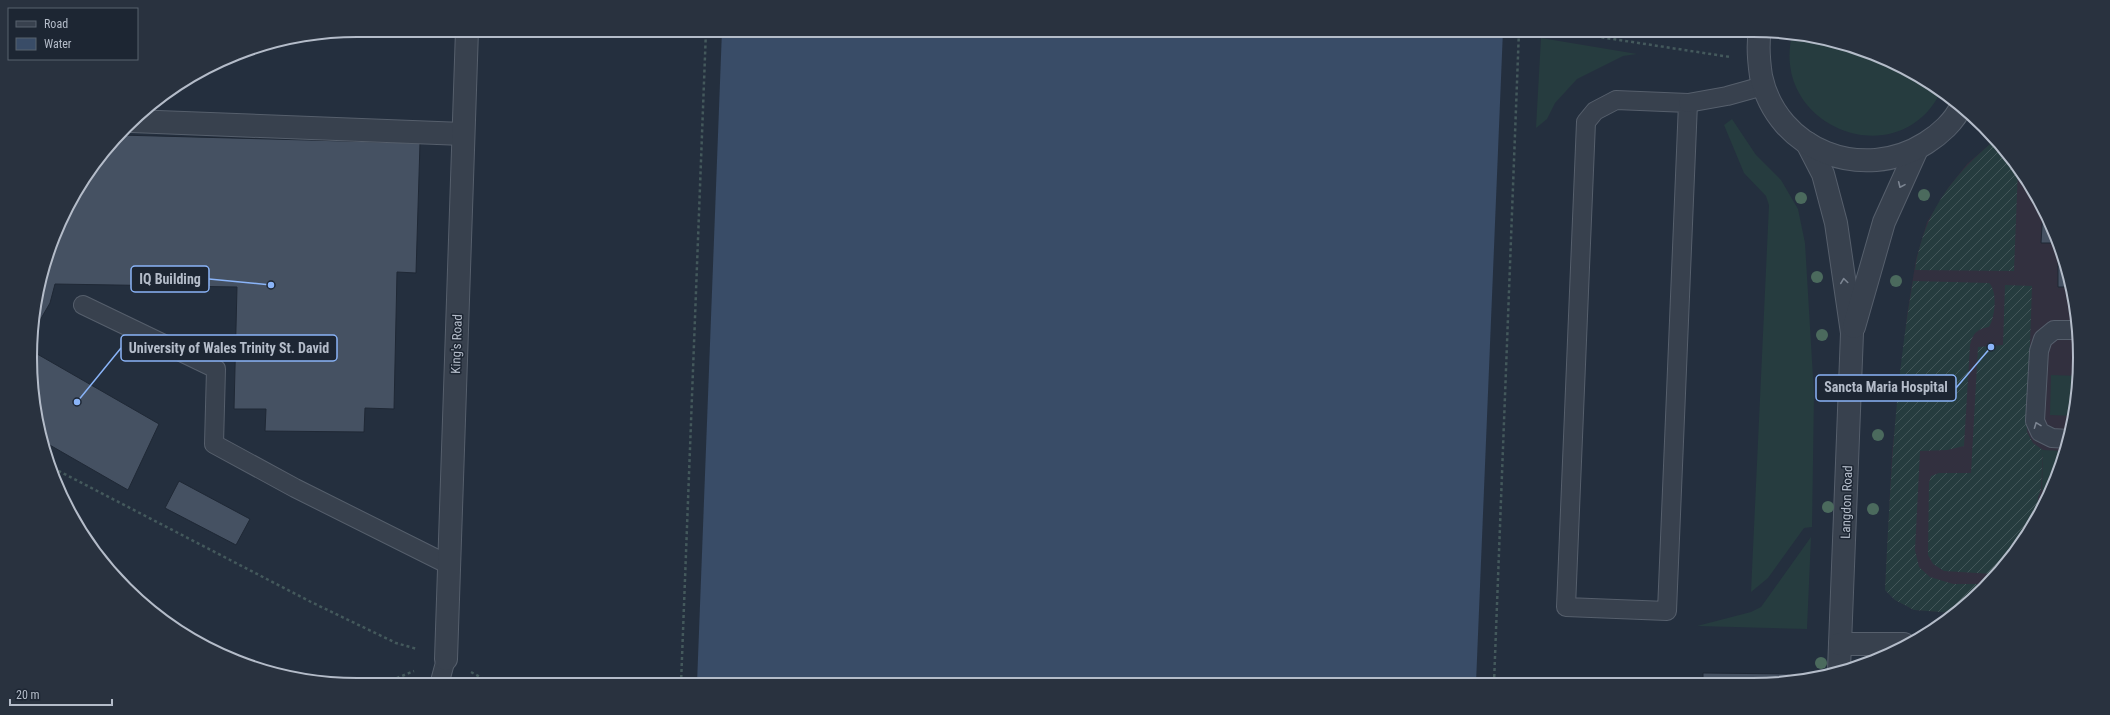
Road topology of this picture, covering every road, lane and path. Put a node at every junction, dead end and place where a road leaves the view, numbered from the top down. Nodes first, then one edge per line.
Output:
1 (467, 37) edge
2 (706, 37) edge
3 (1519, 37) edge
4 (1599, 37) edge
5 (1760, 37) edge
6 (1758, 62) junction
7 (1764, 86) junction
8 (1688, 103) junction
9 (1958, 112) edge
10 (141, 121) edge
11 (464, 134) junction
12 (1807, 143) junction
13 (1917, 149) junction
14 (83, 305) dead end
15 (2071, 330) edge
16 (1852, 334) junction
17 (2062, 439) edge
18 (57, 470) edge
19 (449, 565) junction
20 (1840, 644) junction
21 (1896, 644) edge
22 (446, 658) junction
23 (1839, 666) edge
24 (441, 678) edge
25 (447, 678) edge
26 (681, 678) edge
27 (1494, 678) edge

1 - 11 street, King's Road
2 - 26 path
3 - 27 path
4 - 6 path
5 - 6 street
6 - 7 street
7 - 8 lane
7 - 12 street
8 - 8 lane
9 - 13 street
10 - 11 street
11 - 19 street, King's Road
12 - 13 street
16 -> 12 street, Langdon Road
13 -> 16 street, Langdon Road
14 - 19 lane
17 -> 15 lane
16 - 20 street, Langdon Road
18 - 22 path
19 - 22 street, King's Road
20 - 21 street
20 - 23 street, Langdon Road
22 - 24 lane
22 - 25 lane

